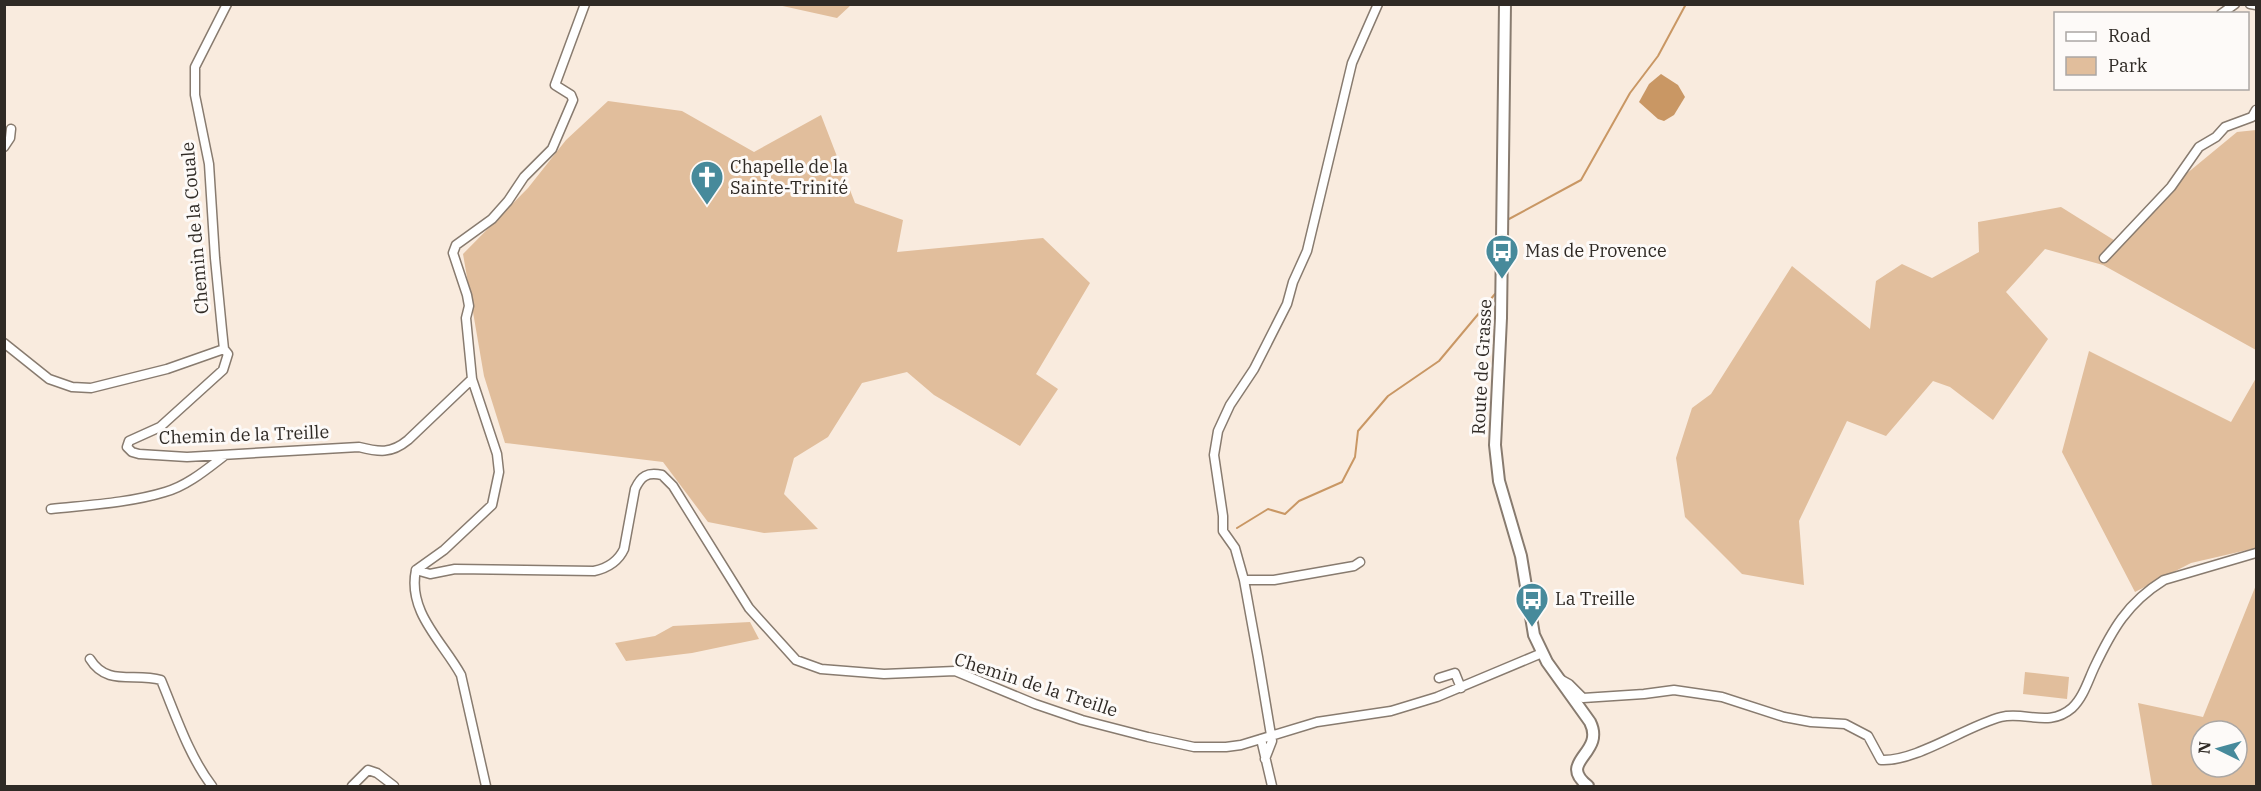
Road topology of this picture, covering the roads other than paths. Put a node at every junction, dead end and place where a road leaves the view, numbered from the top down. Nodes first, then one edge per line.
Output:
1 (227, 4) edge
2 (585, 4) edge
3 (1378, 4) edge
4 (1505, 4) edge
5 (2250, 4) edge
6 (2256, 5) edge
7 (2256, 110) edge
8 (11, 129) dead end
9 (4, 147) edge
10 (2104, 258) dead end
11 (4, 343) edge
12 (224, 349) junction
13 (472, 379) junction
14 (226, 455) junction
15 (51, 509) dead end
16 (2256, 553) edge
17 (1360, 562) dead end
18 (416, 570) junction
19 (1244, 580) junction
20 (1542, 653) junction
21 (90, 659) dead end
22 (1439, 678) dead end
23 (1560, 679) junction
24 (1461, 688) junction
25 (1271, 735) junction
26 (1261, 739) junction
27 (1241, 745) junction
28 (1265, 756) junction
29 (212, 786) edge
30 (352, 786) edge
31 (394, 786) edge
32 (486, 786) edge
33 (1272, 786) edge
34 (1588, 786) edge

1 - 12 street, Chemin de la Couale
2 - 13 street
3 - 19 street
4 - 20 street, Route de Grasse
5 - 6 street
7 - 10 street
8 - 9 street
11 - 12 street
12 - 14 street, Chemin de la Treille
13 - 14 street, Chemin de la Treille
13 - 18 street
14 - 15 street
16 - 23 street
17 - 19 street
18 - 27 street, Chemin de la Treille
18 - 32 street
19 - 25 street
20 - 23 street, Route de Grasse
20 - 24 street, Chemin de la Treille
21 - 29 street
22 - 24 street
23 - 34 street, Route de Grasse
24 - 25 street, Chemin de la Treille
25 - 26 street, Chemin de la Treille
25 - 28 street
26 - 27 street, Chemin de la Treille
26 - 28 street
27 - 28 street
28 - 33 street
30 - 31 street

